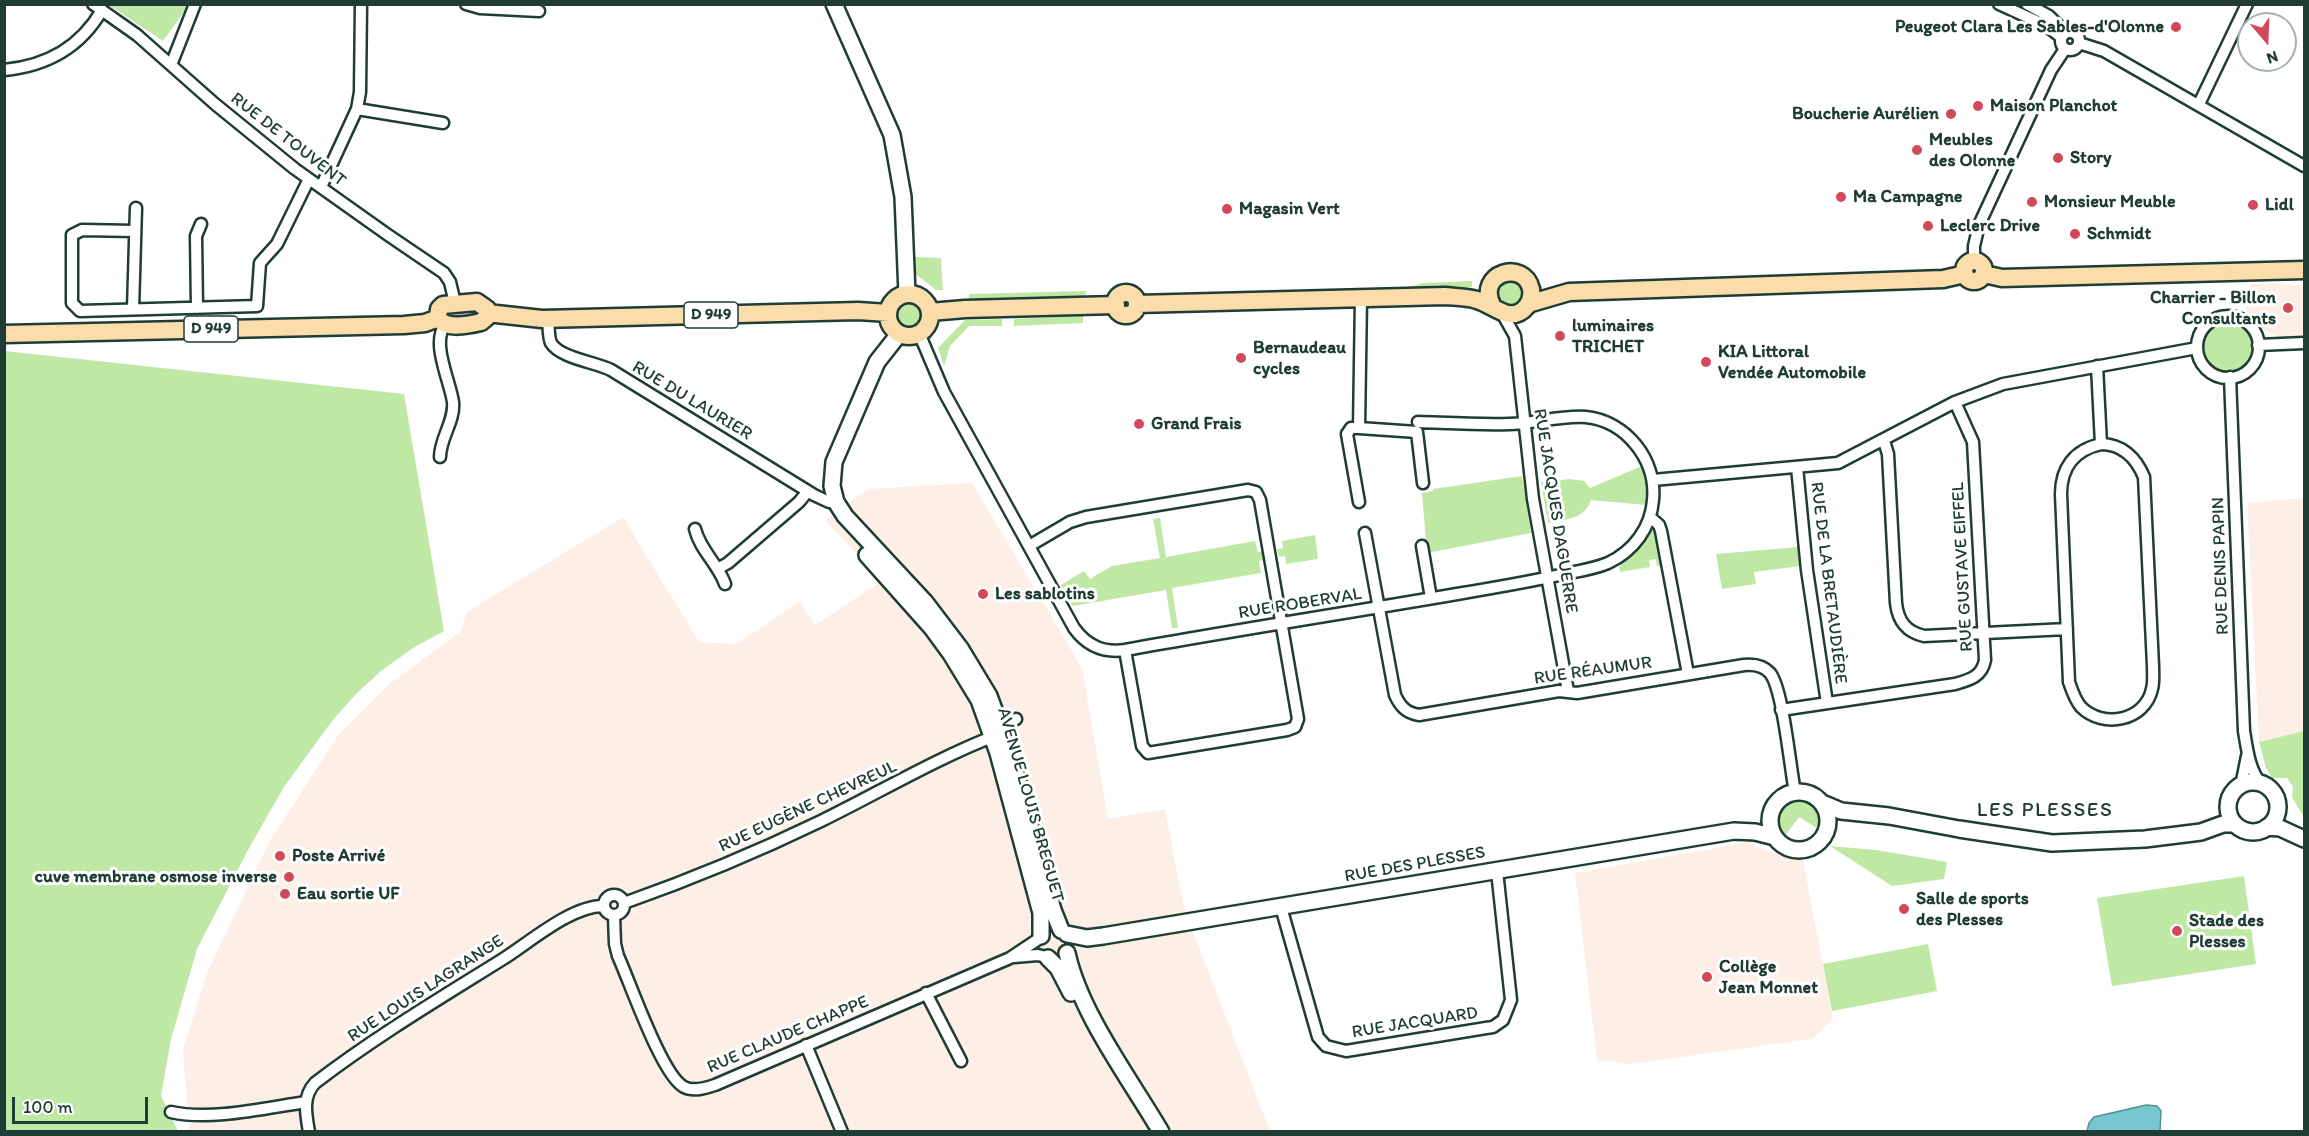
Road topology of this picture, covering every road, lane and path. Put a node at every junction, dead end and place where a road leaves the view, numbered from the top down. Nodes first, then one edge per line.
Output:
1 (195, 4) edge
2 (362, 4) edge
3 (466, 4) edge
4 (834, 4) edge
5 (1999, 4) edge
6 (2027, 4) edge
7 (2247, 4) edge
8 (98, 7) edge
9 (539, 11) dead end
10 (2063, 35) junction
11 (2079, 43) junction
12 (2065, 49) junction
13 (171, 65) junction
14 (4, 70) edge
15 (2199, 104) junction
16 (357, 109) junction
17 (442, 123) dead end
18 (2304, 166) edge
19 (309, 179) junction
20 (321, 187) junction
21 (136, 208) dead end
22 (201, 224) dead end
23 (135, 231) junction
24 (1974, 270) junction
25 (2304, 270) edge
26 (1527, 281) junction
27 (1492, 283) junction
28 (1569, 292) junction
29 (907, 294) junction
30 (1445, 296) junction
31 (1361, 298) junction
32 (455, 303) junction
33 (257, 306) junction
34 (196, 308) junction
35 (1524, 308) junction
36 (133, 309) junction
37 (1497, 309) junction
38 (930, 312) junction
39 (488, 313) junction
40 (888, 313) junction
41 (548, 319) junction
42 (442, 321) junction
43 (257, 328) junction
44 (919, 333) junction
45 (4, 334) edge
46 (899, 334) junction
47 (1515, 336) junction
48 (2304, 344) edge
49 (2258, 345) junction
50 (2197, 348) junction
51 (2097, 366) junction
52 (2230, 377) junction
53 (1955, 402) junction
54 (1418, 422) dead end
55 (1524, 423) junction
56 (1359, 428) junction
57 (1884, 441) junction
58 (2101, 444) junction
59 (440, 457) dead end
60 (1797, 467) junction
61 (1653, 480) junction
62 (1423, 483) dead end
63 (808, 490) junction
64 (832, 502) junction
65 (1359, 502) dead end
66 (1650, 517) junction
67 (695, 529) dead end
68 (1365, 533) dead end
69 (1029, 546) junction
70 (1422, 546) dead end
71 (719, 568) junction
72 (1546, 578) junction
73 (725, 584) dead end
74 (1431, 598) junction
75 (1380, 607) junction
76 (1281, 623) junction
77 (2067, 629) junction
78 (1983, 633) junction
79 (1125, 650) junction
80 (1688, 674) junction
81 (1568, 691) junction
82 (1827, 703) junction
83 (1781, 710) junction
84 (1016, 718) dead end
85 (999, 731) junction
86 (2247, 753) junction
87 (2261, 784) junction
88 (2241, 786) junction
89 (1795, 792) junction
90 (1822, 803) junction
91 (2277, 805) junction
92 (2228, 809) junction
93 (1866, 813) junction
94 (1771, 814) junction
95 (2234, 824) junction
96 (2267, 827) junction
97 (1827, 828) junction
98 (1734, 831) junction
99 (2304, 831) edge
100 (2187, 832) junction
101 (1775, 837) junction
102 (2304, 839) edge
103 (1497, 871) junction
104 (624, 903) junction
105 (603, 906) junction
106 (1281, 907) junction
107 (614, 916) junction
108 (1064, 932) junction
109 (1103, 936) junction
110 (1040, 937) junction
111 (1068, 952) junction
112 (1010, 958) junction
113 (1047, 958) junction
114 (926, 993) junction
115 (806, 1045) junction
116 (961, 1061) dead end
117 (306, 1102) junction
118 (171, 1112) dead end
119 (309, 1131) edge
120 (842, 1131) edge
121 (1149, 1131) edge
122 (1161, 1131) edge

1 - 13 street
2 - 16 street
3 - 9 street
4 - 29 street
5 - 10 street
6 - 10 street
7 - 15 street
8 - 13 street, RUE DE TOUVENT
8 - 14 street
10 - 11 street
10 - 12 street
11 - 12 street
11 - 15 street
12 - 24 street
13 - 19 street, RUE DE TOUVENT
15 - 18 street
16 - 17 street
16 - 20 street
19 - 20 street, RUE DE TOUVENT
19 - 33 street
20 - 32 street, RUE DE TOUVENT
21 - 23 street
22 - 34 street
23 - 36 street
23 - 36 street
24 - 25 main road
24 - 28 main road
26 - 27 main road
26 - 28 main road
26 - 35 main road
27 - 30 main road
27 - 37 main road
28 - 35 main road
29 - 38 main road
29 - 40 main road
30 - 31 main road
30 - 37 main road
31 - 38 main road
31 - 56 street
32 - 39 main road
32 - 42 main road
33 - 34 street
33 - 43 street
34 - 36 street
35 - 37 main road
35 - 47 street
37 - 47 street
38 - 44 main road
39 - 41 main road, D 949
39 - 42 main road
40 - 41 main road, D 949
40 - 46 main road
41 - 63 street, RUE DU LAURIER
42 - 43 main road, D 949
42 - 59 street
43 - 45 main road, D 949
44 - 46 main road
44 - 69 street, RUE ROBERVAL
46 - 64 street
47 - 55 street, RUE JACQUES DAGUERRE
48 - 49 street
49 - 50 street
49 - 52 street
50 - 51 street
50 - 52 street
51 - 53 street
51 - 58 street
52 - 86 street, RUE DENIS PAPIN
53 - 57 street
53 - 78 street, RUE GUSTAVE EIFFEL
54 - 55 street, RUE ROBERVAL
55 - 61 street, RUE ROBERVAL
55 - 72 street, RUE JACQUES DAGUERRE
56 - 62 street
56 - 65 street
57 - 60 street
57 - 78 street
58 - 77 street
58 - 77 street
60 - 61 street
60 - 82 street, RUE DE LA BRETAUDIÈRE
61 - 66 street, RUE ROBERVAL
63 - 64 street, RUE DU LAURIER
63 - 71 street
64 - 85 street, AVENUE LOUIS BREGUET
66 - 72 street, RUE ROBERVAL
66 - 80 street
67 - 71 street
68 - 75 street
69 - 76 street
69 - 79 street, RUE ROBERVAL
70 - 74 street
71 - 73 street
72 - 74 street, RUE ROBERVAL
72 - 81 street, RUE JACQUES DAGUERRE
74 - 75 street, RUE ROBERVAL
75 - 76 street, RUE ROBERVAL
75 - 81 street, RUE RÉAUMUR
76 - 79 street, RUE ROBERVAL
76 - 79 street
77 - 78 street
78 - 82 street, RUE GUSTAVE EIFFEL
80 - 81 street, RUE RÉAUMUR
80 - 83 street, RUE RÉAUMUR
82 - 83 street, RUE GUSTAVE EIFFEL
83 - 89 street, RUE RÉAUMUR
84 - 85 street, RUE EUGÈNE CHEVREUL
85 - 104 street, RUE EUGÈNE CHEVREUL
85 - 108 street, AVENUE LOUIS BREGUET
85 - 110 street, AVENUE LOUIS BREGUET
86 - 87 street, RUE DENIS PAPIN
86 - 88 street, RUE DENIS PAPIN
87 - 88 street
87 - 91 street
88 - 92 street
89 - 90 street
89 - 94 street
90 - 93 street
90 - 97 street
91 - 96 street
91 - 99 street
92 - 95 street
92 - 100 street
93 - 97 street
93 - 100 street
94 - 98 street, RUE DES PLESSES
94 - 101 street
95 - 96 street
95 - 100 street
96 - 102 street
97 - 101 street
98 - 101 street, RUE DES PLESSES
98 - 103 street, RUE DES PLESSES
103 - 106 street, RUE DES PLESSES
103 - 106 street, RUE JACQUARD
104 - 105 street
104 - 107 street
105 - 107 street
105 - 117 street, RUE LOUIS LAGRANGE
106 - 109 street, RUE DES PLESSES
107 - 115 street, RUE CLAUDE CHAPPE
108 - 109 street, RUE DES PLESSES
108 - 110 street
108 - 111 street
109 - 111 street, RUE DES PLESSES
110 - 112 street, RUE CLAUDE CHAPPE
110 - 113 street
111 - 113 street
111 - 122 street
112 - 113 street, RUE CLAUDE CHAPPE
112 - 114 street, RUE CLAUDE CHAPPE
113 - 121 street
114 - 115 street, RUE CLAUDE CHAPPE
114 - 116 street
115 - 120 street
117 - 118 street
117 - 119 street

